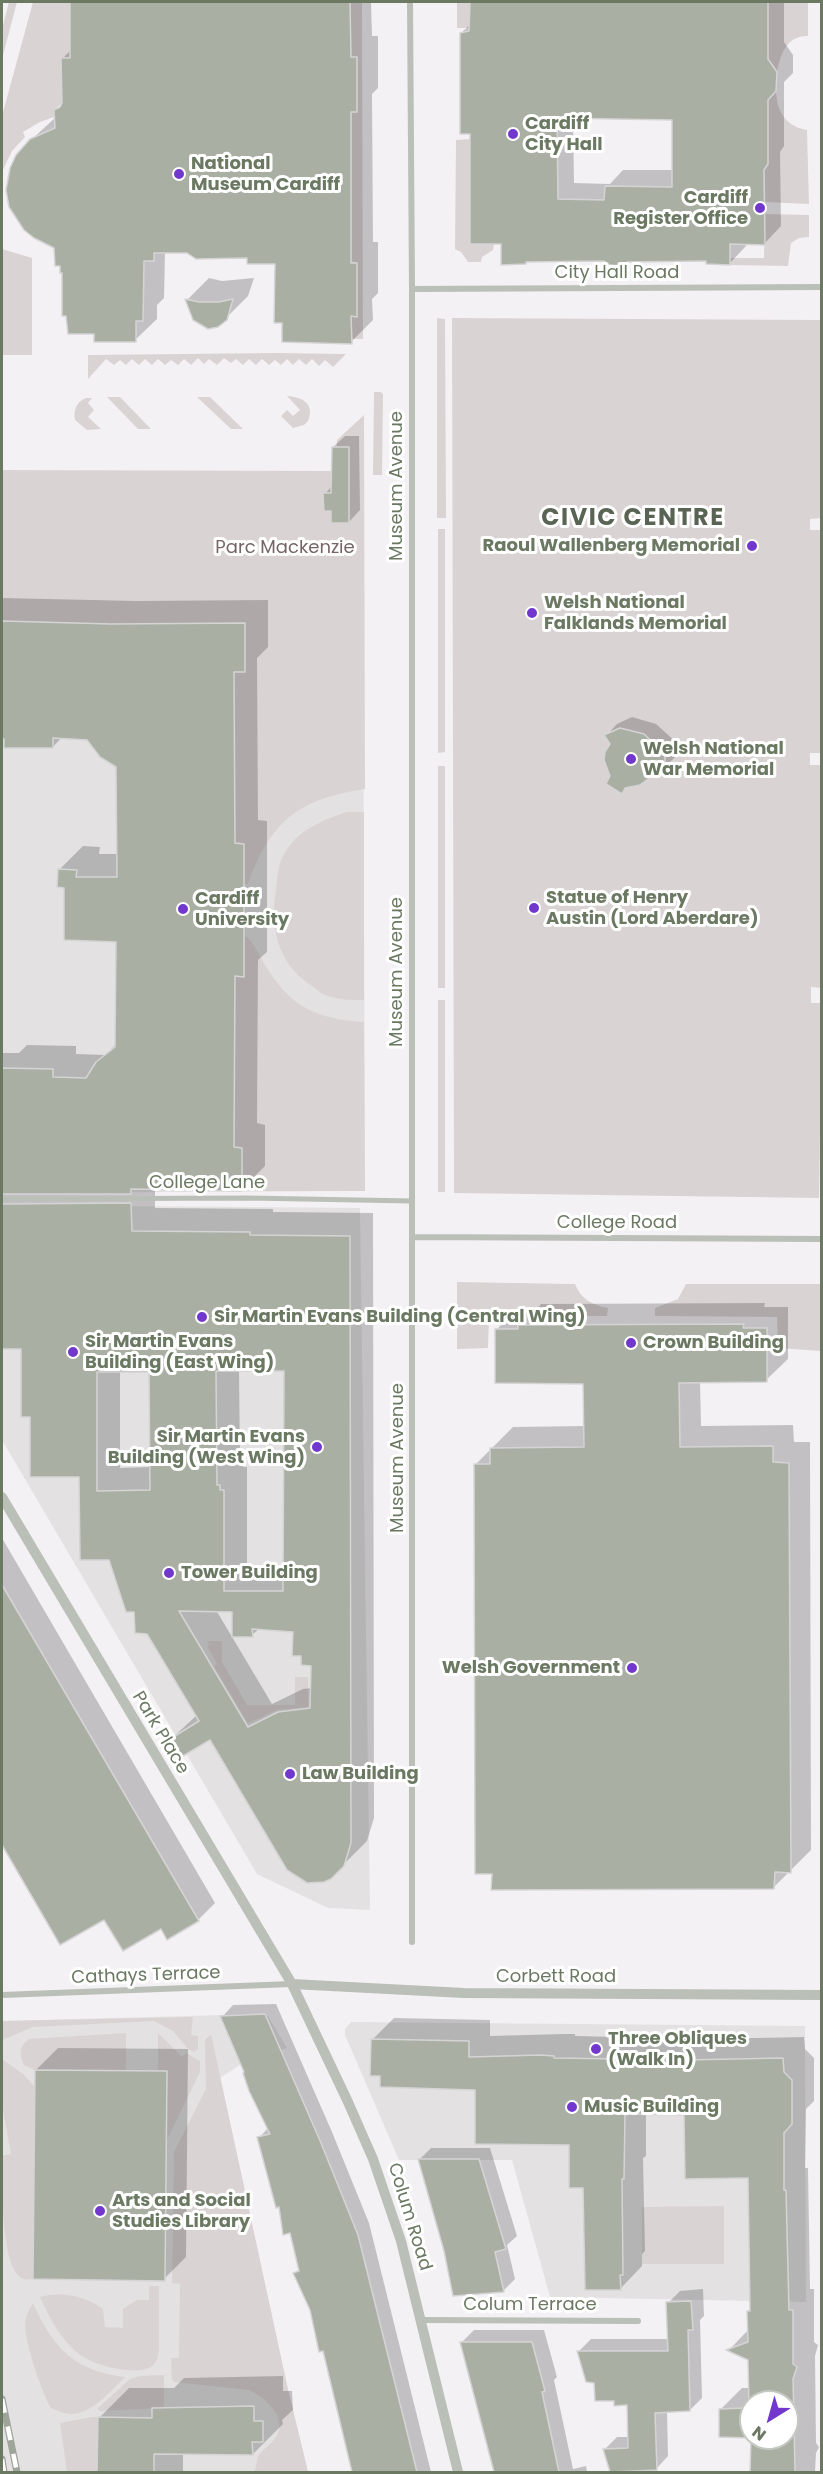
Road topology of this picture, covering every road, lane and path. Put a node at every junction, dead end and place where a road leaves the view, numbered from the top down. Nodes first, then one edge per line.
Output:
1 (410, 2) edge
2 (822, 287) edge
3 (412, 289) junction
4 (2, 1200) edge
5 (412, 1201) junction
6 (412, 1236) junction
7 (822, 1239) edge
8 (2, 1497) edge
9 (412, 1942) dead end
10 (291, 1984) junction
11 (2, 1995) edge
12 (822, 1995) edge
13 (421, 2320) junction
14 (639, 2321) dead end
15 (458, 2472) edge

1 - 3 street, Museum Avenue
2 - 3 street, City Hall Road
3 - 5 street, Museum Avenue
4 - 5 street, College Lane
5 - 6 street, Museum Avenue
6 - 7 street, College Road
6 - 9 street, Museum Avenue
8 - 10 street, Park Place
10 - 11 street, Cathays Terrace
10 - 12 street, Corbett Road
10 - 13 street, Colum Road
13 - 14 street, Colum Terrace
13 - 15 street, Colum Road

